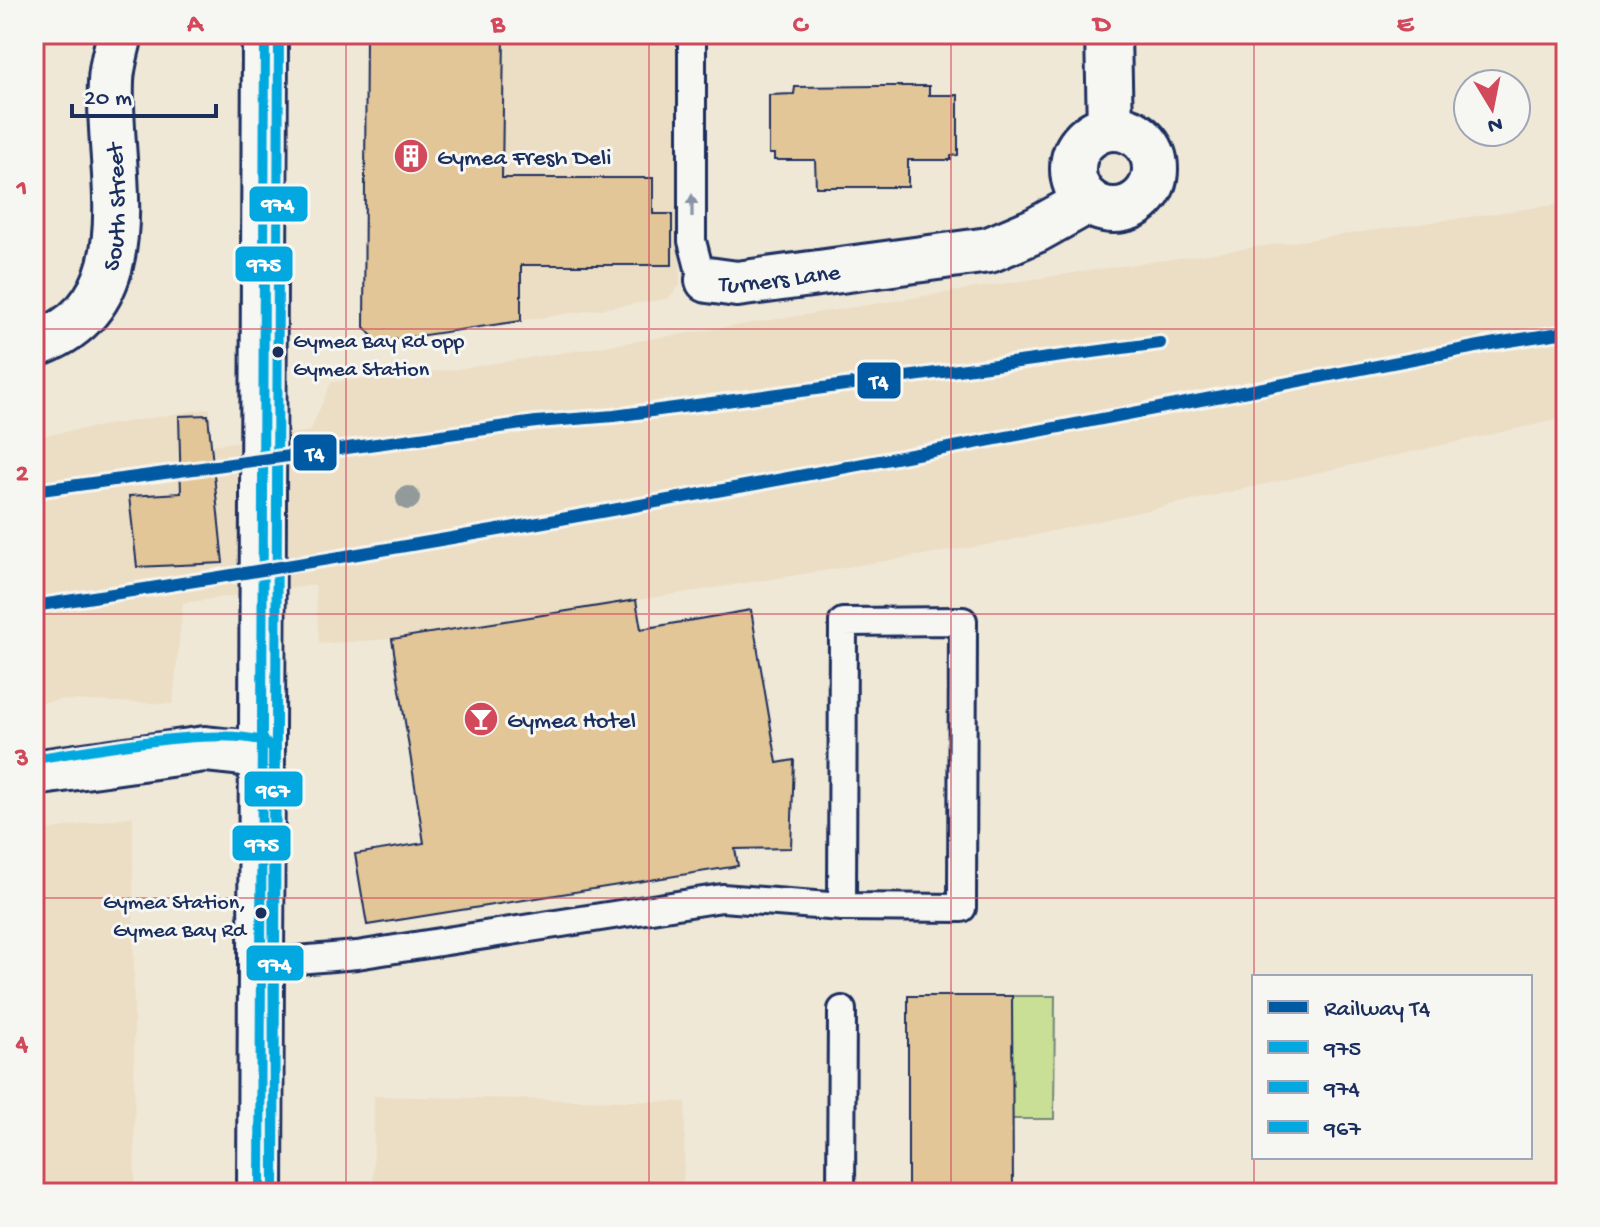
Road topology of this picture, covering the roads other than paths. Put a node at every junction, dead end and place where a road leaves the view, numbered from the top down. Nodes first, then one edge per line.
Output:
1 (120, 34) edge
2 (265, 34) edge
3 (692, 34) edge
4 (1108, 34) edge
5 (1110, 128) junction
6 (1088, 201) junction
7 (708, 280) joint
8 (34, 345) edge
9 (261, 755) junction
10 (34, 773) edge
11 (842, 907) junction
12 (261, 963) junction
13 (842, 1010) dead end
14 (260, 1193) edge
15 (841, 1193) edge

1 - 8 street, South Street
2 - 9 street
7 -> 3 lane, Turners Lane
4 - 5 street
5 - 6 street
5 - 6 street
6 - 7 street, Turners Lane
9 - 10 street
9 - 12 street
11 - 11 lane
11 - 12 lane
12 - 14 street
13 - 15 lane

